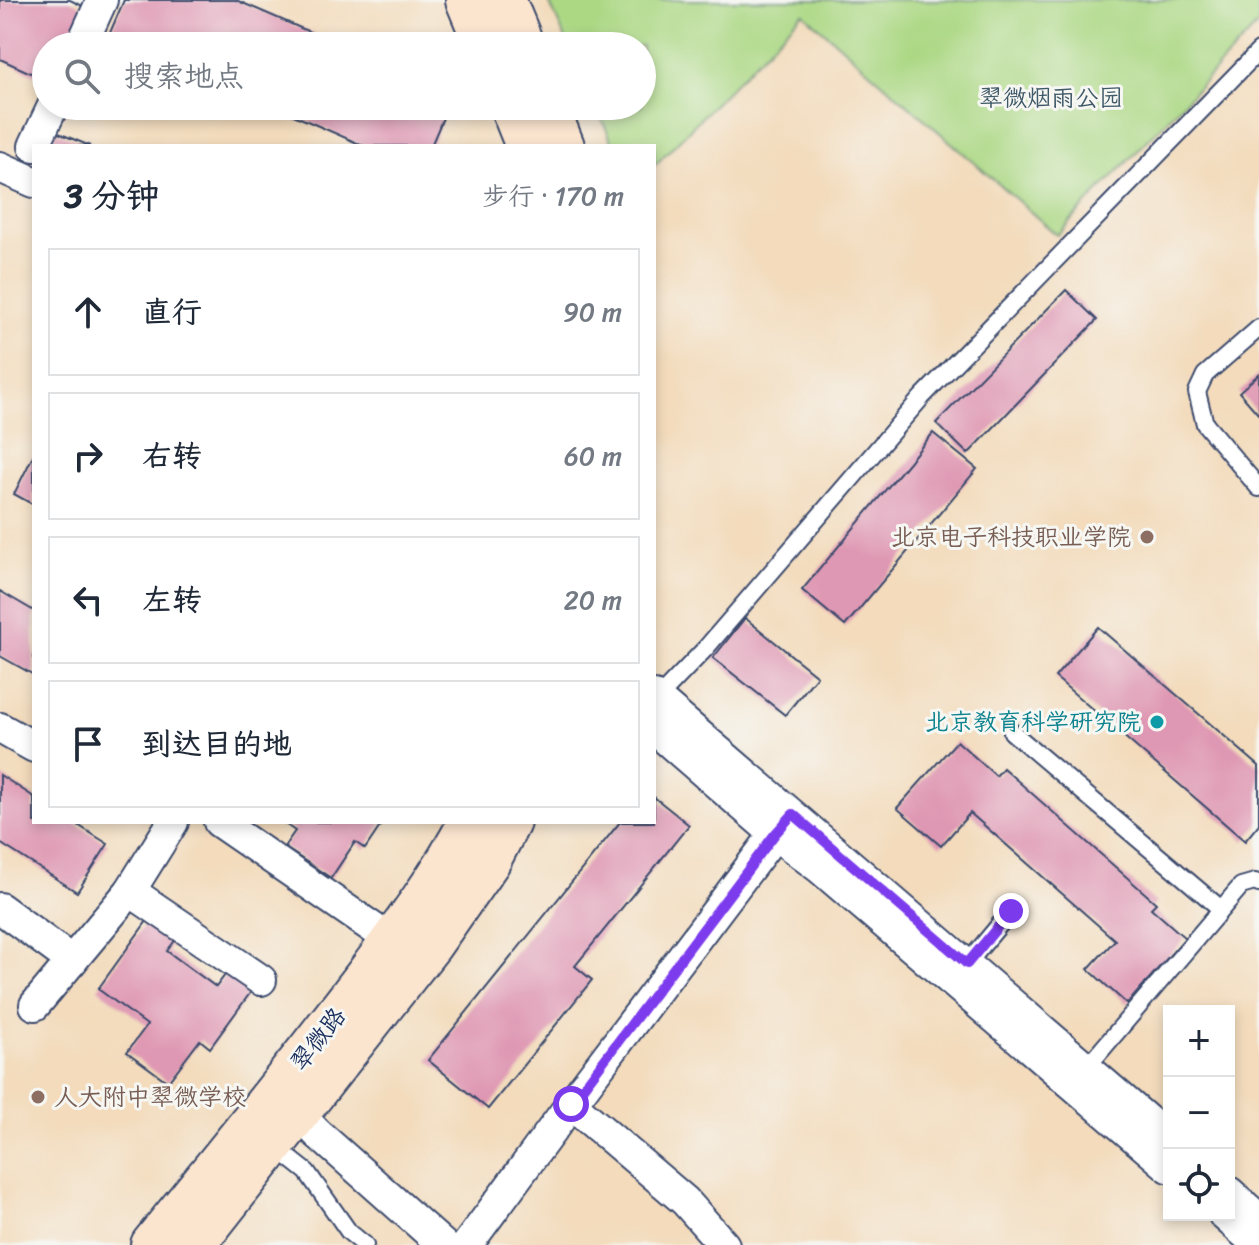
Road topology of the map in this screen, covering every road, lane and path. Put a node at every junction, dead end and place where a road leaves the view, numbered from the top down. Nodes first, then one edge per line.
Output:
1 (102, 0) edge
2 (467, 0) edge
3 (504, 0) edge
4 (87, 32) edge
5 (480, 32) edge
6 (517, 32) edge
7 (1259, 51) edge
8 (46, 120) edge
9 (517, 120) edge
10 (553, 120) edge
11 (35, 144) edge
12 (526, 144) edge
13 (562, 144) edge
14 (32, 150) edge
15 (18, 175) edge
16 (1259, 328) edge
17 (1259, 488) edge
18 (656, 698) edge
19 (0, 728) edge
20 (656, 730) edge
21 (1012, 732) dead end
22 (32, 746) edge
23 (169, 824) edge
24 (222, 824) edge
25 (469, 824) edge
26 (508, 824) edge
27 (784, 824) junction
28 (1258, 881) edge
29 (130, 891) junction
30 (0, 908) edge
31 (1221, 909) junction
32 (1011, 911) dead end
33 (392, 941) junction
34 (72, 961) junction
35 (967, 964) junction
36 (261, 980) dead end
37 (35, 1005) dead end
38 (1087, 1067) junction
39 (571, 1104) junction
40 (285, 1129) junction
41 (1163, 1134) edge
42 (1163, 1162) edge
43 (1235, 1197) edge
44 (1259, 1219) edge
45 (1231, 1221) edge
46 (152, 1245) edge
47 (194, 1245) edge
48 (365, 1245) edge
49 (443, 1245) edge
50 (467, 1245) edge
51 (724, 1245) edge
52 (1258, 1245) edge

1 - 4 street
2 - 5 main road
3 - 6 main road
7 - 18 lane
8 - 11 street
9 - 12 main road
10 - 13 main road
14 - 15 street
16 - 17 lane
18 - 27 street
19 - 22 street
20 - 27 street
21 - 31 lane
23 - 29 street
24 - 33 street
25 - 33 main road, 翠微路
26 - 40 main road, 翠微路
27 - 35 street
27 - 39 street
27 - 42 street
28 - 31 lane
29 - 34 street
29 - 36 street
30 - 34 street
31 - 38 lane
32 - 35 lane
33 - 46 main road, 翠微路
34 - 37 street
35 - 38 street
38 - 41 street
39 - 50 street
39 - 51 street
40 - 47 main road, 翠微路
40 - 48 lane
40 - 49 street
43 - 44 street
45 - 52 street

